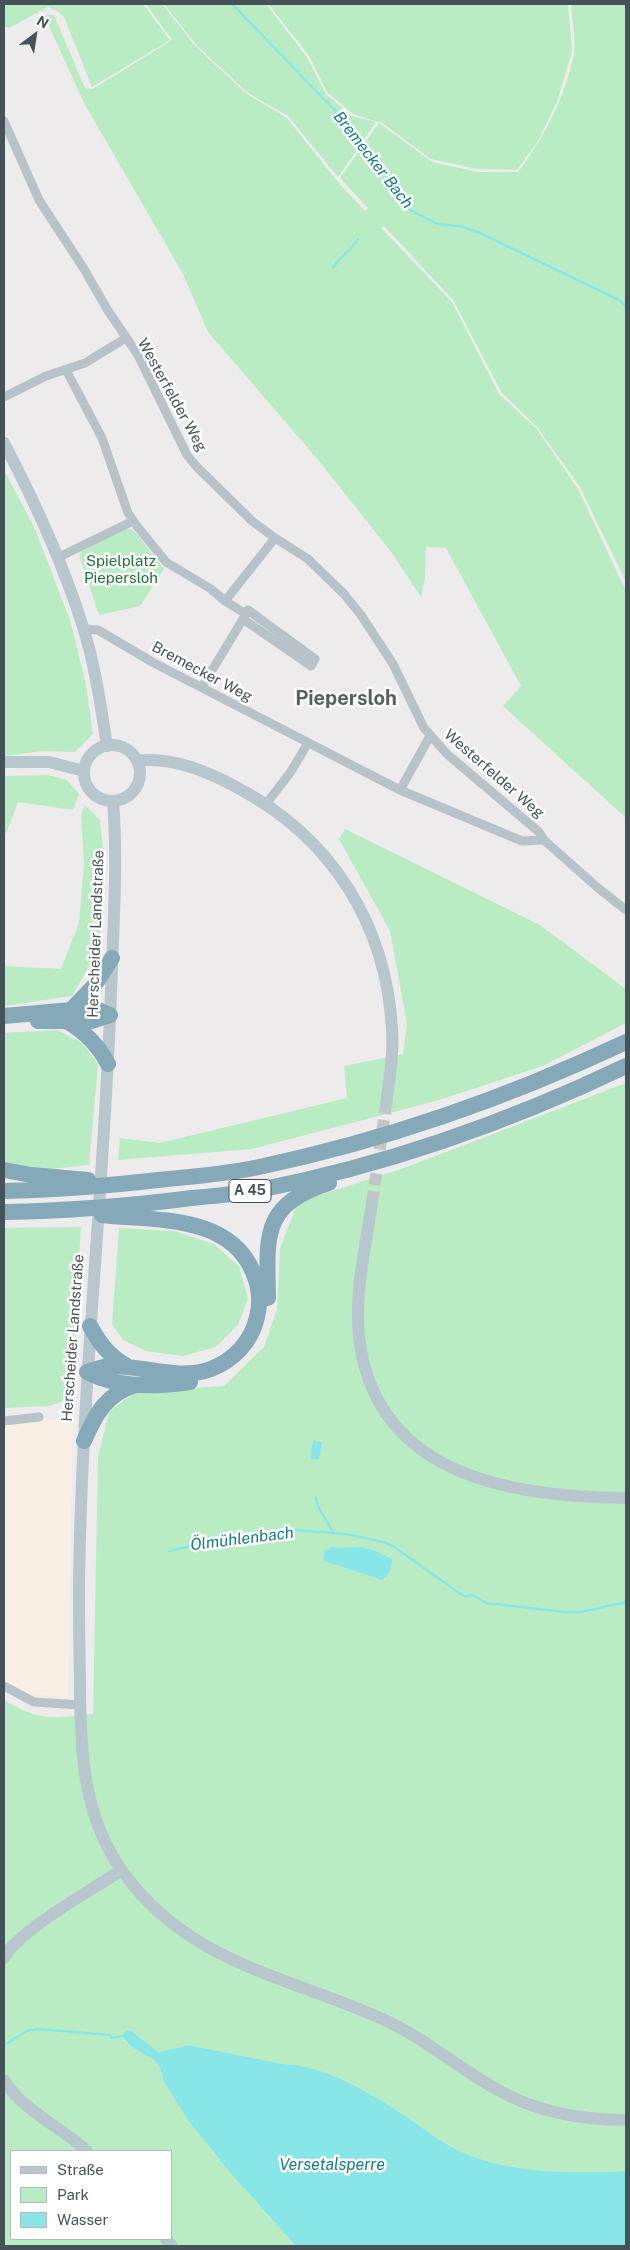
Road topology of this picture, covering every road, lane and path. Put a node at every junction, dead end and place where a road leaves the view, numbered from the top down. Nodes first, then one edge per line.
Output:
1 (4, 121) edge
2 (126, 338) junction
3 (66, 370) junction
4 (4, 397) edge
5 (4, 443) edge
6 (133, 521) junction
7 (275, 538) junction
8 (59, 557) junction
9 (225, 601) junction
10 (244, 616) junction
11 (83, 629) junction
12 (202, 686) junction
13 (430, 736) junction
14 (308, 743) junction
15 (107, 746) junction
16 (137, 761) junction
17 (4, 762) edge
18 (84, 771) junction
19 (400, 790) junction
20 (113, 801) junction
21 (266, 804) junction
22 (544, 840) junction
23 (626, 910) edge
24 (112, 958) junction
25 (70, 1015) junction
26 (110, 1015) junction
27 (4, 1016) edge
28 (4, 1024) edge
29 (626, 1042) edge
30 (108, 1064) junction
31 (626, 1066) edge
32 (386, 1105) tunnel mouth
33 (389, 1159) junction
34 (4, 1170) edge
35 (86, 1184) junction
36 (4, 1192) edge
37 (372, 1203) tunnel mouth
38 (4, 1212) edge
39 (108, 1212) junction
40 (90, 1326) junction
41 (131, 1369) junction
42 (87, 1372) junction
43 (135, 1385) junction
44 (39, 1417) dead end
45 (4, 1421) edge
46 (84, 1441) junction
47 (626, 1498) edge
48 (4, 1686) edge
49 (80, 1705) junction
50 (121, 1870) junction
51 (4, 1958) edge
52 (4, 2080) edge
53 (626, 2120) edge
54 (86, 2150) edge

1 - 2 street, Westerfelder Weg
2 - 3 street
2 - 7 street, Westerfelder Weg
3 - 4 street
3 - 6 street
5 - 8 main road
6 - 8 street
6 - 9 street
7 - 9 street
7 - 13 street, Westerfelder Weg
8 - 11 main road
9 - 10 street
10 - 10 street
10 - 12 street
11 - 12 street, Bremecker Weg
11 - 15 main road
12 - 14 street, Bremecker Weg
13 - 19 street
13 - 22 street, Westerfelder Weg
14 - 19 street, Bremecker Weg
14 - 21 street
15 - 16 main road
15 - 18 main road
16 - 20 main road
16 - 21 main road
17 - 18 main road
18 - 20 main road
19 - 22 street, Bremecker Weg
20 - 24 main road, Herscheider Landstraße
21 - 32 main road
22 - 23 street
24 - 25 highway
24 - 26 main road, Herscheider Landstraße
25 - 26 highway
25 - 27 highway
25 - 28 highway
25 - 30 highway
26 - 30 main road, Herscheider Landstraße
29 - 35 highway, A 45
30 - 40 main road, Herscheider Landstraße
31 - 33 highway, A 45
33 - 39 highway, A 45
33 - 43 highway
34 - 35 highway
35 - 36 highway
37 - 47 main road
38 - 39 highway, A 45
39 - 41 highway
40 - 41 highway
40 - 42 main road, Herscheider Landstraße
41 - 42 highway
42 - 43 highway
42 - 46 main road, Herscheider Landstraße
43 - 46 highway
44 - 45 street
46 - 49 main road, Herscheider Landstraße
48 - 49 street
49 - 50 main road, Herscheider Landstraße
50 - 51 main road
50 - 53 main road, Herscheider Landstraße
52 - 54 main road

